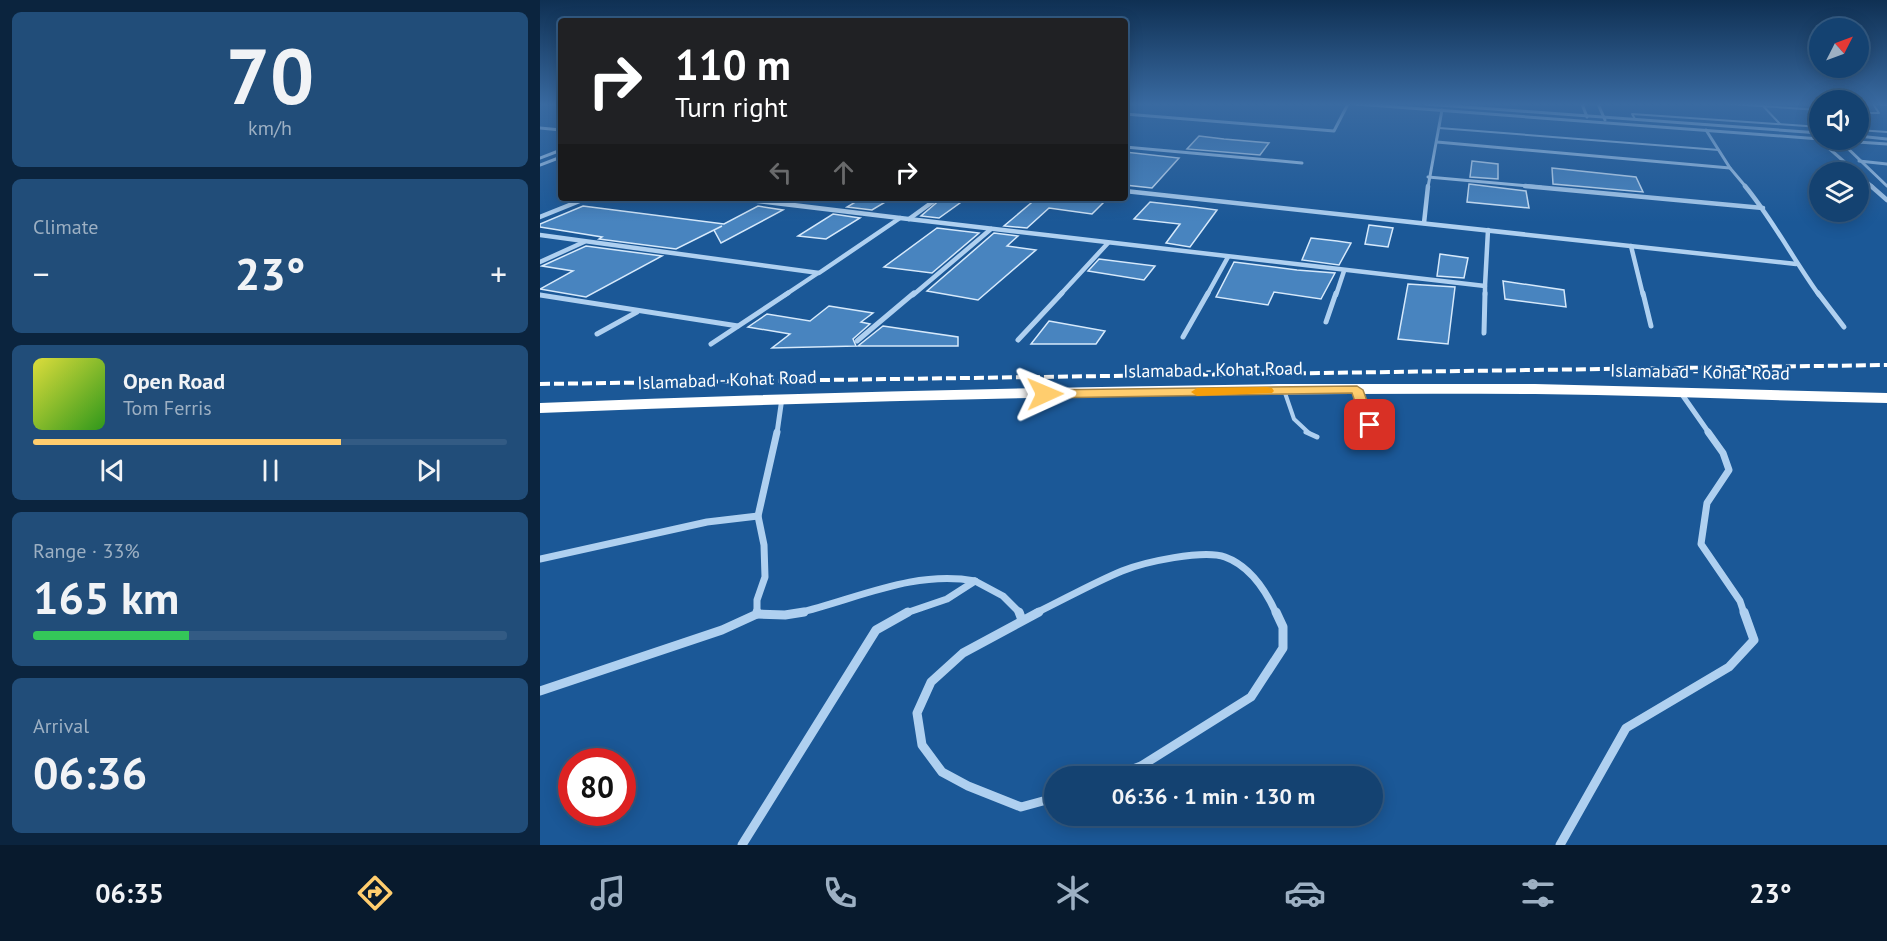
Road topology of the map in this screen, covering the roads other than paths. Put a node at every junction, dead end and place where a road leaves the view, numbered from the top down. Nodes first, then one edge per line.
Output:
1 (1437, 143) edge
2 (1453, 143) edge
3 (1635, 143) edge
4 (1715, 143) edge
5 (1128, 147) edge
6 (1719, 150) junction
7 (1831, 150) edge
8 (1849, 150) edge
9 (558, 151) edge
10 (540, 158) edge
11 (558, 158) edge
12 (1859, 161) junction
13 (1845, 162) edge
14 (1302, 163) dead end
15 (1887, 164) edge
16 (540, 165) edge
17 (1730, 168) junction
18 (1428, 177) junction
19 (1869, 184) edge
20 (1887, 186) edge
21 (1128, 191) edge
22 (1887, 200) edge
23 (580, 201) edge
24 (759, 201) edge
25 (934, 201) edge
26 (1763, 208) junction
27 (540, 217) edge
28 (900, 218) junction
29 (908, 219) junction
30 (1424, 223) junction
31 (991, 229) junction
32 (1488, 230) junction
33 (540, 235) edge
34 (584, 241) junction
35 (1108, 243) junction
36 (1631, 246) junction
37 (1228, 257) junction
38 (540, 262) edge
39 (1796, 264) junction
40 (1344, 271) junction
41 (819, 273) junction
42 (1485, 286) junction
43 (540, 296) edge
44 (637, 312) junction
45 (1326, 322) dead end
46 (738, 326) junction
47 (1651, 326) dead end
48 (1844, 327) dead end
49 (1484, 333) dead end
50 (597, 334) dead end
51 (1183, 337) dead end
52 (1018, 340) dead end
53 (857, 341) dead end
54 (711, 344) dead end
55 (1284, 390) junction
56 (1357, 390) junction
57 (1681, 393) junction
58 (782, 398) junction
59 (1887, 398) edge
60 (540, 408) edge
61 (1355, 436) dead end
62 (1317, 437) dead end
63 (758, 516) junction
64 (540, 559) edge
65 (975, 581) junction
66 (757, 614) junction
67 (1022, 620) junction
68 (540, 691) edge
69 (1141, 766) edge
70 (1044, 801) edge
71 (742, 845) edge
72 (1560, 845) edge

1 - 18 street
2 - 17 street
3 - 6 lane
4 - 6 street
5 - 14 street
6 - 17 street
7 - 13 street
8 - 12 street
9 - 10 street
11 - 16 street
12 - 15 street
12 - 20 street
17 - 26 street
18 - 26 street
18 - 30 street
19 - 22 street
21 - 30 street
23 - 27 street
24 - 28 street
25 - 29 street
26 - 39 street
28 - 29 street
28 - 41 street
29 - 31 street
30 - 32 street
31 - 35 street
31 - 53 street
32 - 36 street
32 - 42 street
33 - 34 street
34 - 38 street
34 - 41 street
35 - 37 street
35 - 52 street
36 - 39 street
36 - 47 street
37 - 40 street
37 - 51 street
39 - 48 street
40 - 42 street
40 - 45 street
41 - 46 street
42 - 49 street
43 - 44 street
44 - 46 street
44 - 50 street
46 - 54 street
55 - 56 highway, Islamabad - Kohat Road
55 - 58 highway, Islamabad - Kohat Road
55 - 62 lane
56 - 57 highway, Islamabad - Kohat Road
56 - 61 lane
57 - 59 highway, Islamabad - Kohat Road
57 - 72 street
58 - 60 highway, Islamabad - Kohat Road
58 - 63 street
63 - 64 street
63 - 66 street
65 - 66 street
65 - 67 street
65 - 71 street
66 - 68 street
67 - 69 street
67 - 70 street

